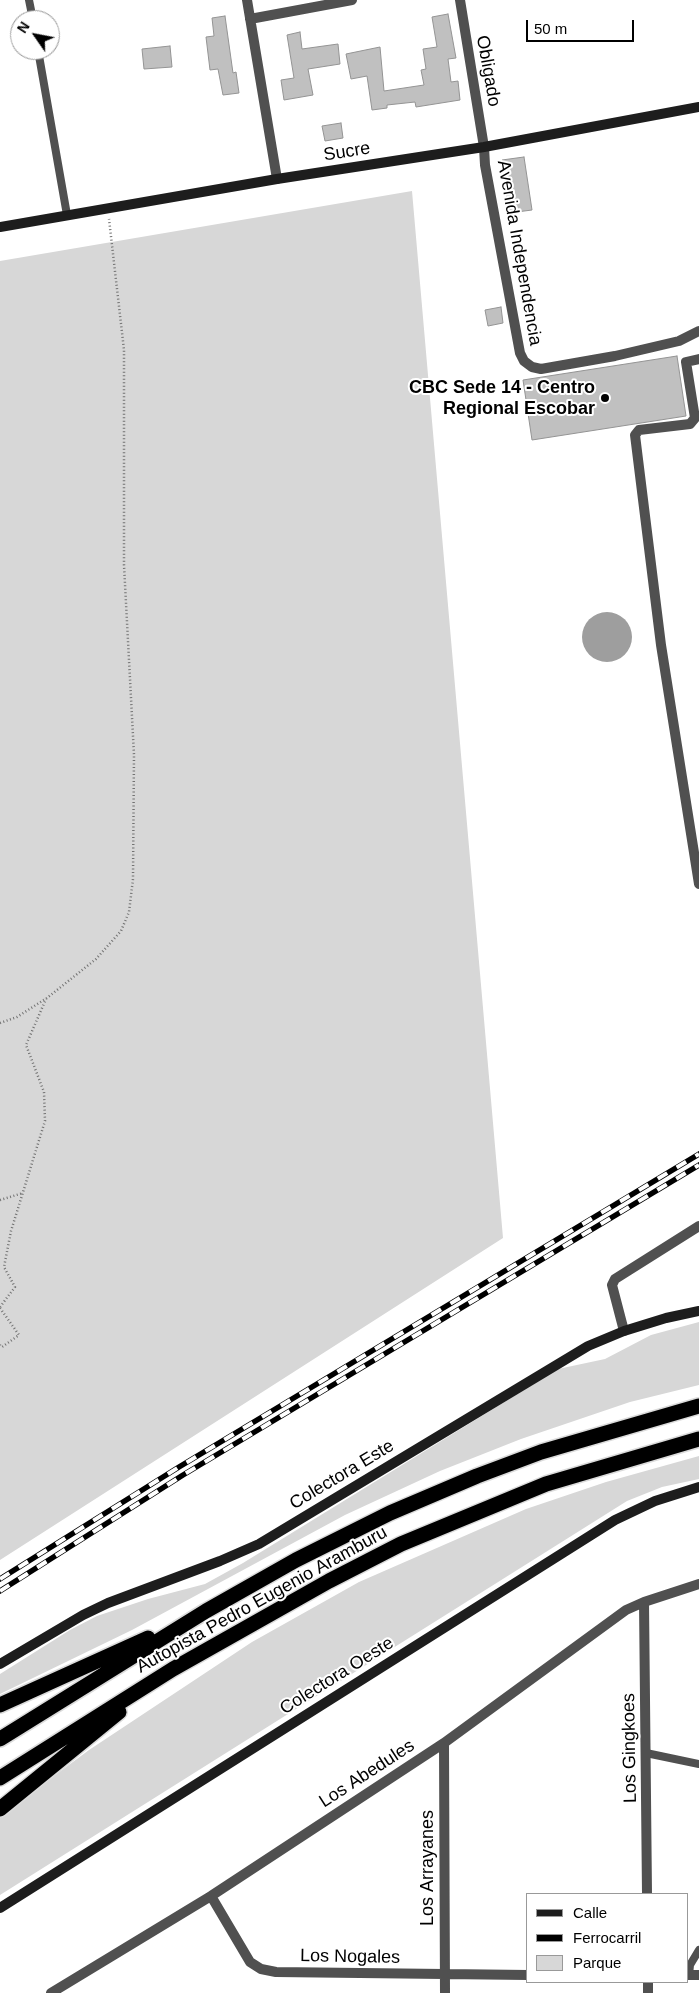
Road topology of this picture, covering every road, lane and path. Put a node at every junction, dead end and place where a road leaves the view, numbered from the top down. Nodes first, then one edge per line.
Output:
1 (247, 0) edge
2 (352, 0) edge
3 (460, 0) edge
4 (250, 19) junction
5 (40, 60) edge
6 (699, 107) edge
7 (484, 147) junction
8 (277, 179) junction
9 (108, 208) junction
10 (67, 215) junction
11 (0, 227) edge
12 (699, 332) edge
13 (699, 359) edge
14 (699, 884) edge
15 (47, 998) junction
16 (0, 1023) edge
17 (23, 1193) junction
18 (0, 1200) edge
19 (699, 1226) edge
20 (4, 1266) junction
21 (0, 1269) edge
22 (0, 1307) edge
23 (699, 1311) edge
24 (624, 1331) junction
25 (0, 1344) edge
26 (699, 1406) edge
27 (699, 1439) edge
28 (699, 1488) edge
29 (699, 1584) edge
30 (644, 1602) junction
31 (206, 1611) junction
32 (0, 1664) edge
33 (173, 1669) junction
34 (0, 1705) edge
35 (0, 1739) edge
36 (444, 1743) junction
37 (646, 1753) junction
38 (699, 1764) edge
39 (0, 1778) edge
40 (0, 1809) edge
41 (647, 1893) edge
42 (211, 1896) junction
43 (0, 1908) edge
44 (699, 1950) edge
45 (445, 1974) junction
46 (526, 1975) edge
47 (692, 1975) edge
48 (51, 1993) edge
49 (444, 1993) edge

1 - 4 street
2 - 4 street
3 - 7 street, Obligado
4 - 8 street
5 - 10 lane
6 - 7 street, Sucre
7 - 8 street, Sucre
7 - 12 street, Avenida Independencia
8 - 9 street, Sucre
9 - 10 street, Sucre
9 - 15 path
10 - 11 street, Sucre
13 - 14 street
15 - 16 path
15 - 17 path
17 - 18 path
17 - 20 path
19 - 24 street
20 - 21 path
20 - 22 path
22 - 25 path
23 - 24 street, Colectora Este
24 - 32 street, Colectora Este
26 - 31 highway, Autopista Pedro Eugenio Aramburu
27 - 33 highway, Autopista Pedro Eugenio Aramburu
28 - 43 street, Colectora Oeste
29 - 30 street, Los Abedules
30 - 36 street, Los Abedules
30 - 37 street, Los Gingkoes
31 - 34 highway
31 - 35 highway, Autopista Pedro Eugenio Aramburu
33 - 39 highway, Autopista Pedro Eugenio Aramburu
33 - 40 highway
36 - 42 street, Los Abedules
36 - 45 street, Los Arrayanes
37 - 38 lane
37 - 41 street, Los Gingkoes
42 - 45 street, Los Nogales
42 - 48 street, Los Abedules
44 - 47 lane
45 - 46 street, Los Nogales
45 - 49 street, Los Arrayanes

